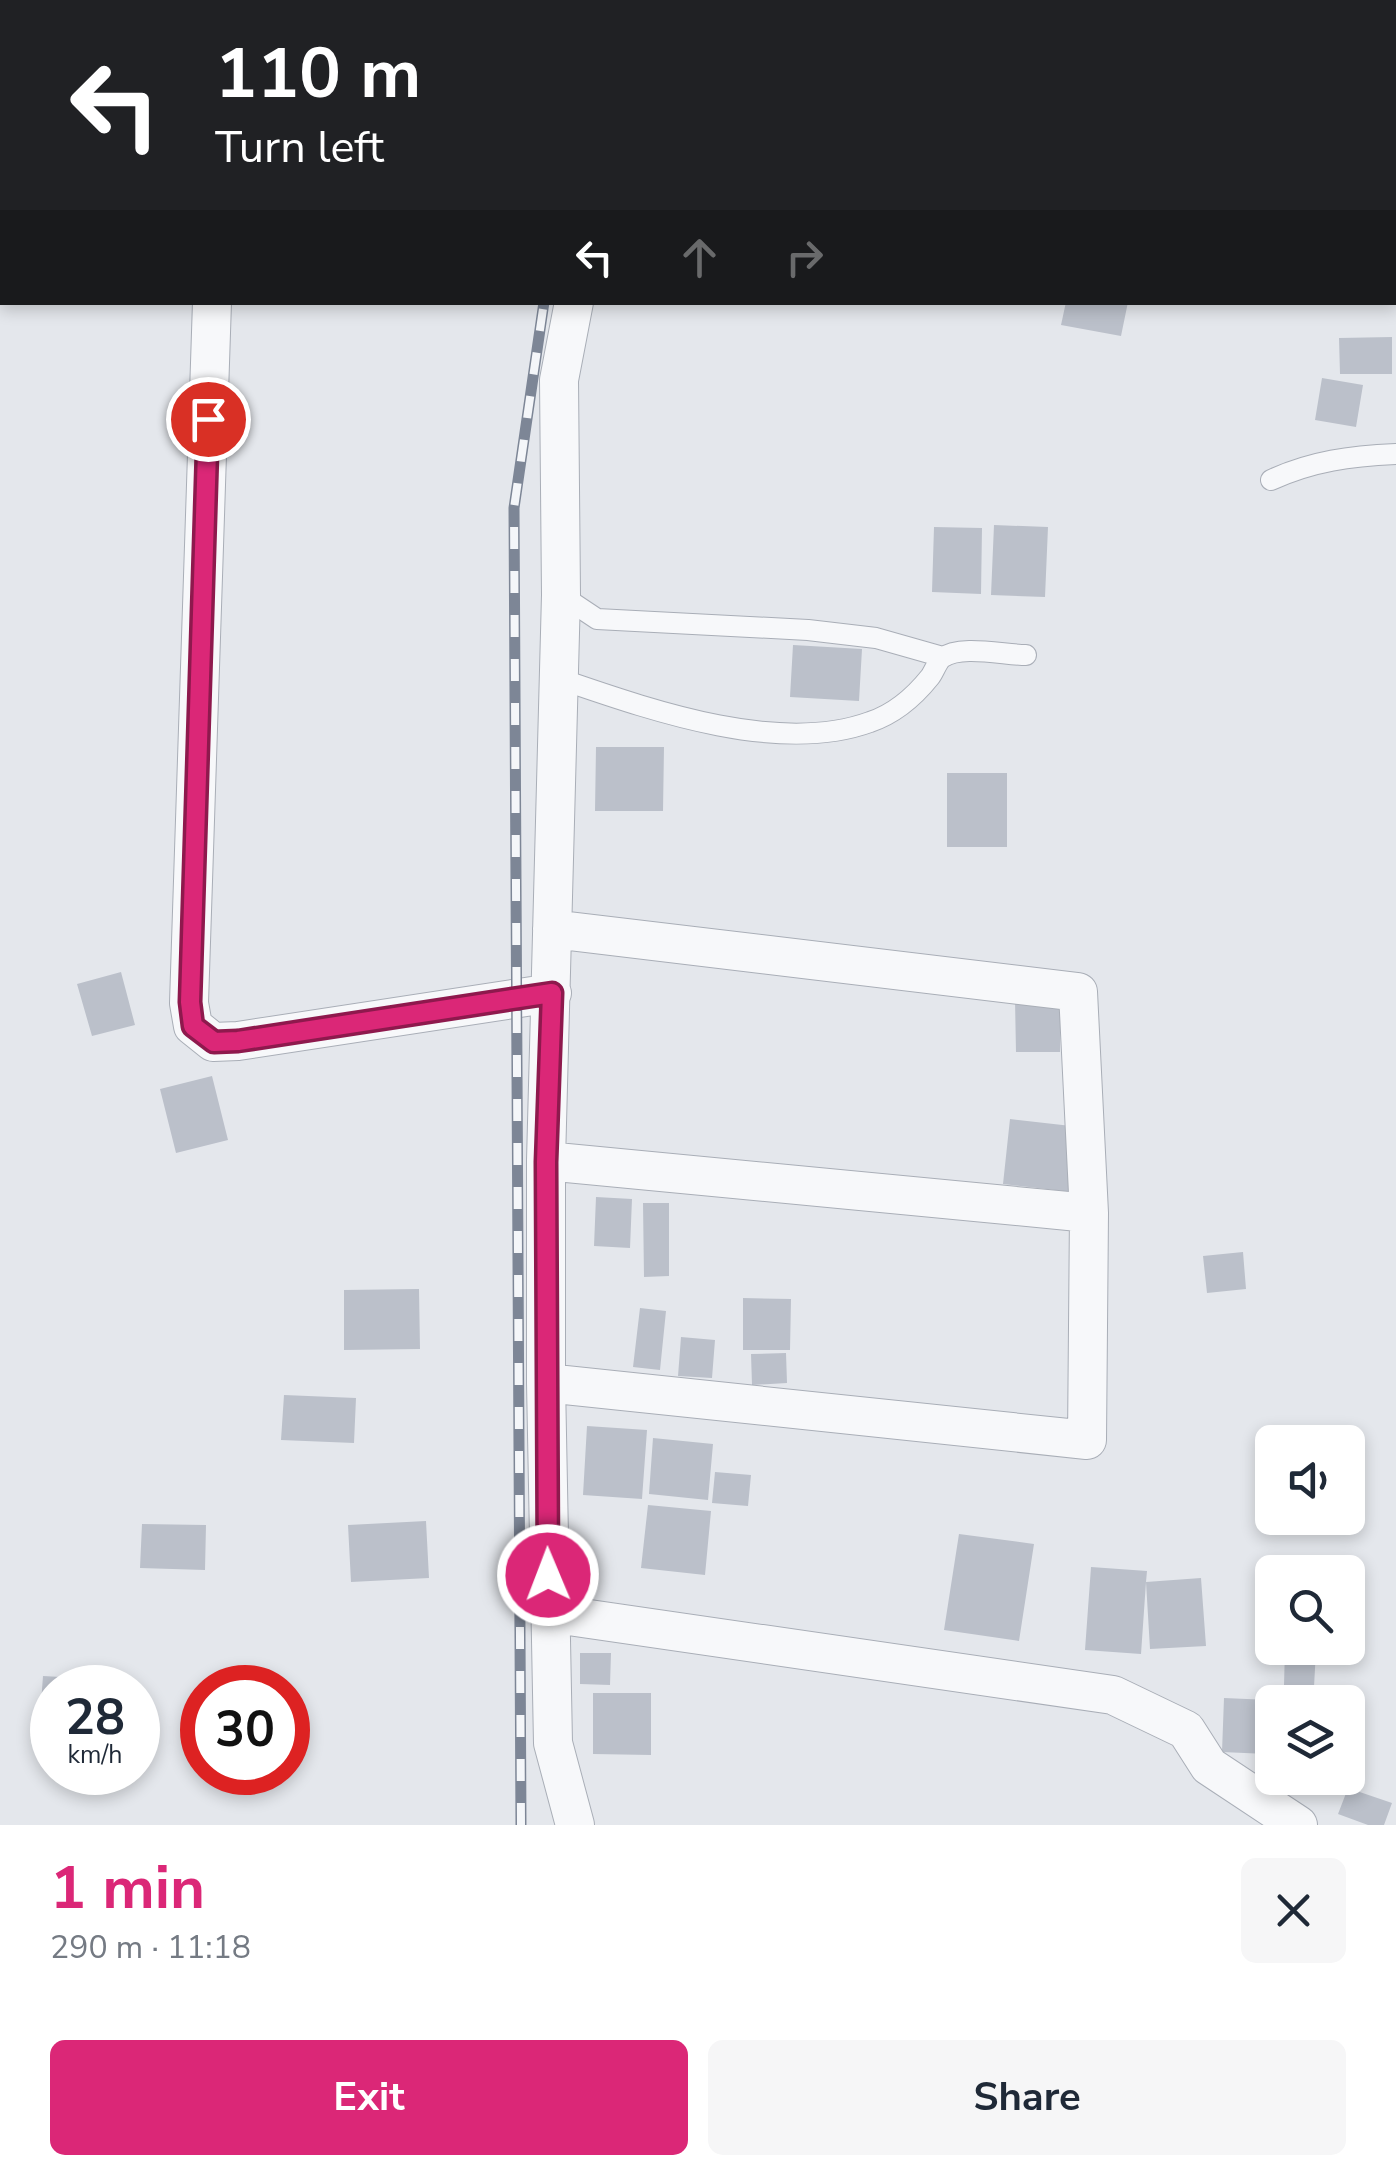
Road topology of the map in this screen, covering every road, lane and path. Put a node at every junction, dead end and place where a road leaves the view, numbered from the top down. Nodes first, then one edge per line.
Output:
1 (212, 305) edge
2 (573, 305) edge
3 (1396, 454) edge
4 (1271, 480) dead end
5 (560, 595) junction
6 (1026, 655) dead end
7 (943, 657) junction
8 (556, 678) junction
9 (552, 929) junction
10 (552, 993) junction
11 (546, 1162) junction
12 (1088, 1213) junction
13 (546, 1383) junction
14 (548, 1613) junction
15 (574, 1825) edge
16 (1298, 1825) edge

1 - 10 street
2 - 5 street
3 - 4 lane
5 - 7 lane
5 - 8 street
6 - 7 lane
7 - 8 lane
8 - 9 street
9 - 10 street
9 - 12 street
10 - 11 street
11 - 12 street
11 - 13 street
12 - 13 street
13 - 14 street
14 - 15 street
14 - 16 street

